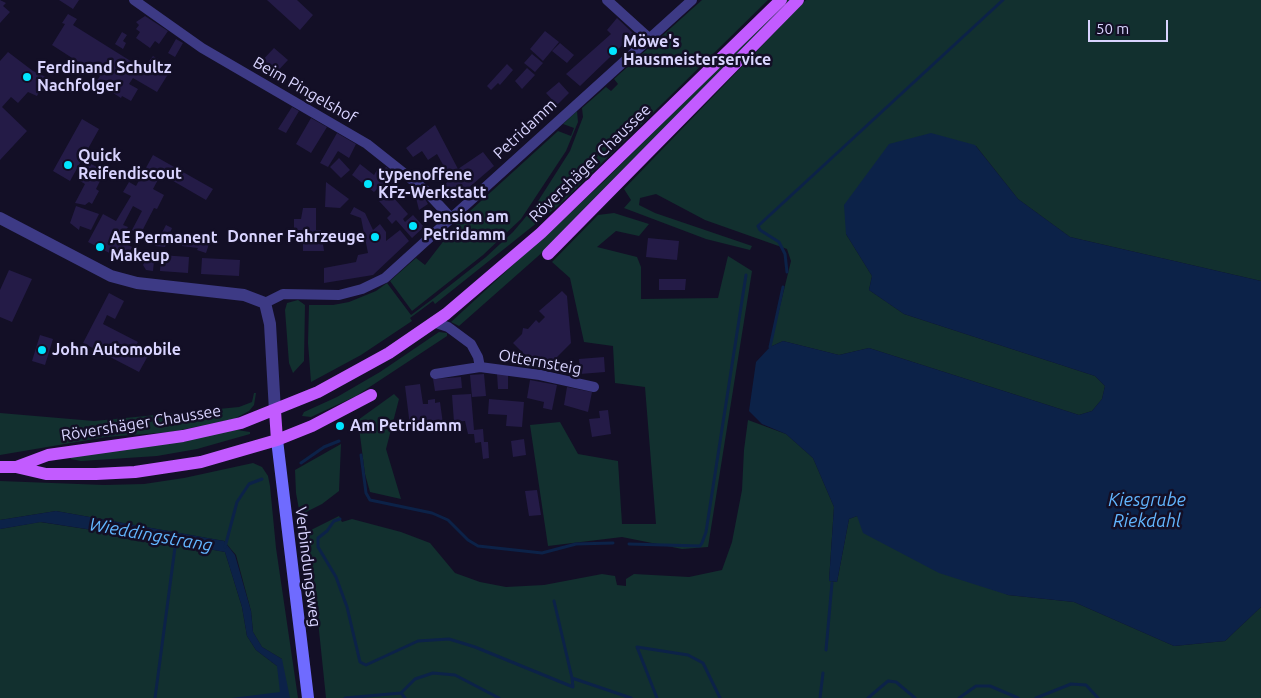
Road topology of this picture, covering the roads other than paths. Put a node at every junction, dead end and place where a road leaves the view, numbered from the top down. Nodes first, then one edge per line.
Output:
1 (134, 0) edge
2 (607, 0) edge
3 (692, 0) edge
4 (782, 0) edge
5 (798, 0) edge
6 (650, 40) junction
7 (0, 218) edge
8 (451, 218) junction
9 (548, 254) dead end
10 (265, 303) junction
11 (434, 322) junction
12 (480, 368) junction
13 (435, 374) dead end
14 (594, 387) dead end
15 (371, 395) dead end
16 (275, 411) junction
17 (277, 440) junction
18 (0, 467) edge
19 (16, 467) junction
20 (308, 698) edge

1 - 8 street, Beim Pingelshof
2 - 6 street
3 - 6 street, Petridamm
4 - 11 main road, Rövershäger Chaussee
5 - 9 main road, Rövershäger Chaussee
6 - 8 street, Petridamm
7 - 10 street
8 - 10 street, Petridamm
10 - 16 street
11 - 12 street, Otternsteig
11 - 16 main road, Rövershäger Chaussee
12 - 13 street, Otternsteig
12 - 14 street, Otternsteig
15 - 17 main road, Rövershäger Chaussee
16 - 17 main road
16 - 19 main road, Rövershäger Chaussee
17 - 19 main road, Rövershäger Chaussee
17 - 20 main road, Verbindungsweg
18 - 19 main road, Rövershäger Chaussee

